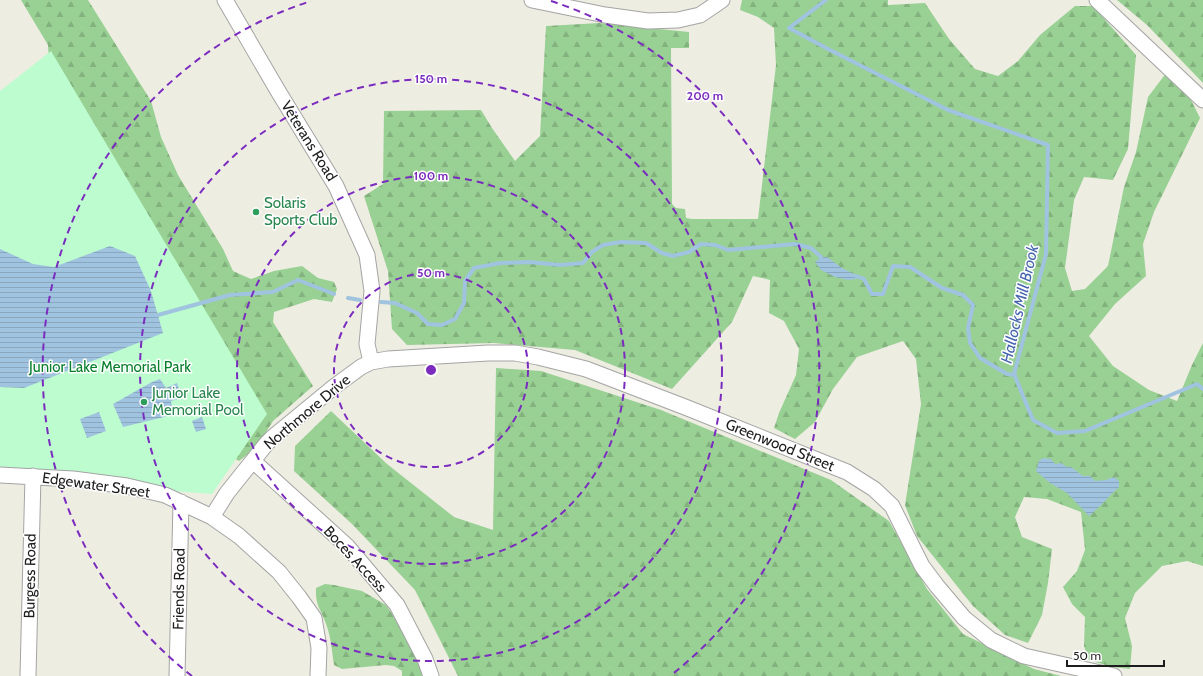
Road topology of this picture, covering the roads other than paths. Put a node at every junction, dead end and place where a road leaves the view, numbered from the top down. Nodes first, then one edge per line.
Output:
1 (225, 0) edge
2 (532, 0) edge
3 (722, 0) edge
4 (1097, 0) edge
5 (1203, 100) edge
6 (371, 362) junction
7 (253, 461) junction
8 (0, 475) edge
9 (32, 476) junction
10 (181, 502) junction
11 (212, 517) junction
12 (28, 676) edge
13 (177, 676) edge
14 (318, 676) edge
15 (431, 676) edge
16 (1114, 676) edge

1 - 6 street, Veterans Road
2 - 3 street
4 - 5 street
6 - 7 street, Northmore Drive
6 - 16 street, Greenwood Street
7 - 11 street, Northmore Drive
7 - 15 street, Boces Access
8 - 9 street, Edgewater Street
9 - 10 street, Edgewater Street
9 - 12 street, Burgess Road
10 - 11 street, Edgewater Street
10 - 13 street, Friends Road
11 - 14 street

